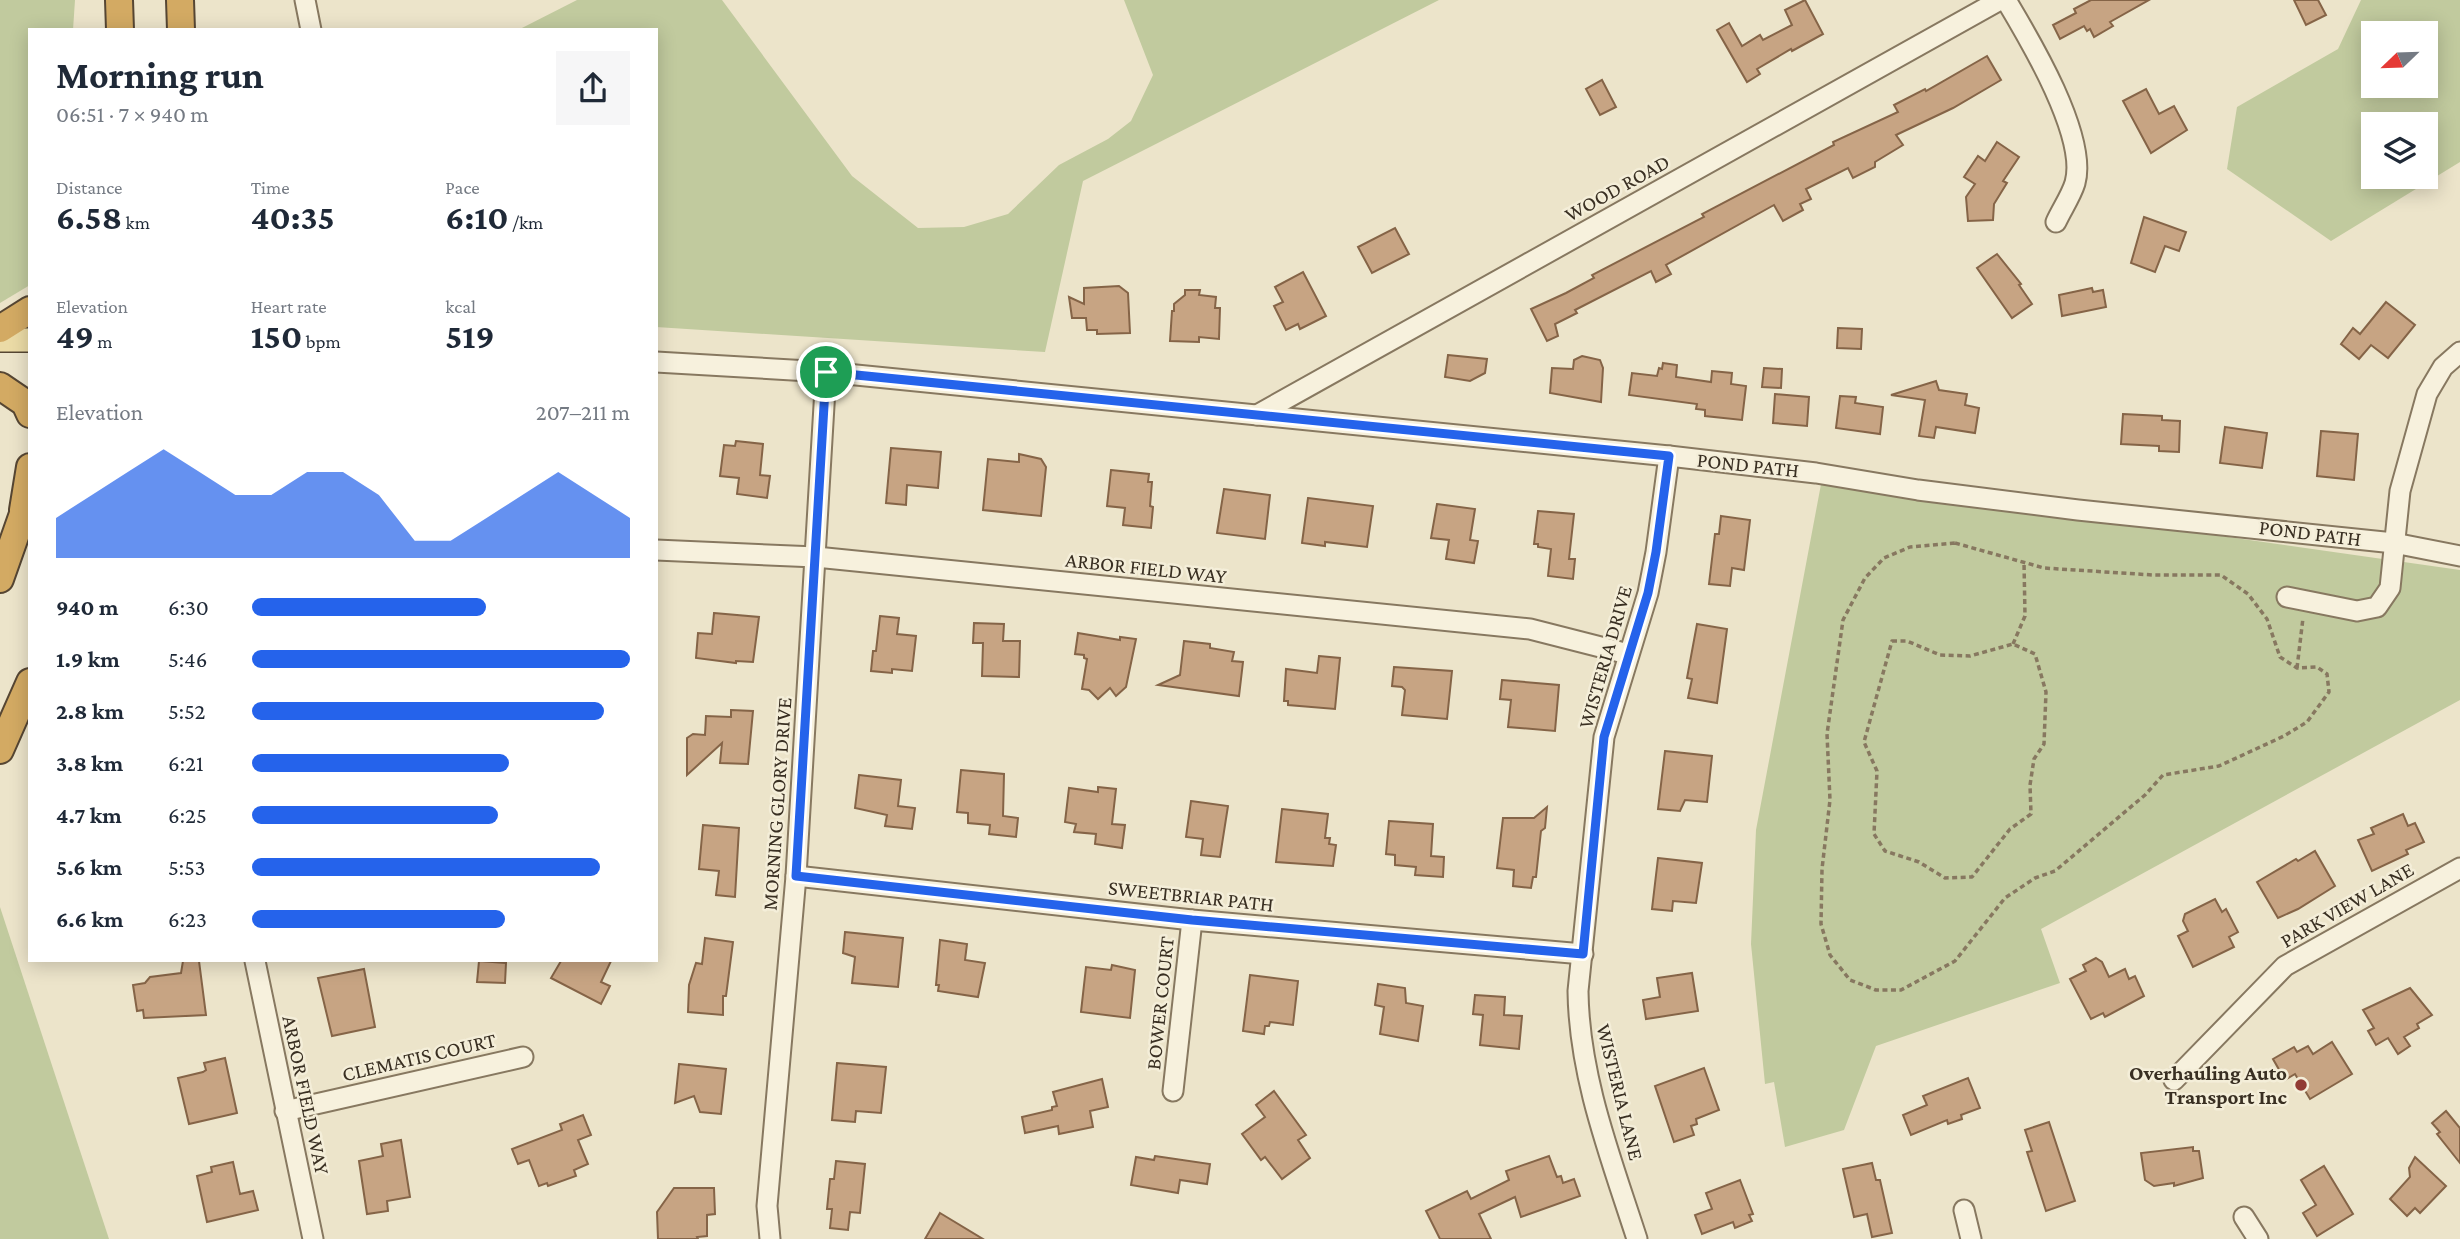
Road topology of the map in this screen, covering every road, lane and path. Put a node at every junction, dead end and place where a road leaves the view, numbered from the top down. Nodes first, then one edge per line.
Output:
1 (119, 0) edge
2 (180, 0) edge
3 (305, 0) edge
4 (2000, 0) edge
5 (2006, 0) edge
6 (120, 28) edge
7 (180, 28) edge
8 (311, 28) edge
9 (2056, 222) dead end
10 (28, 311) edge
11 (0, 329) edge
12 (0, 340) edge
13 (28, 340) edge
14 (2460, 352) edge
15 (658, 362) edge
16 (826, 372) junction
17 (0, 386) edge
18 (28, 410) edge
19 (1257, 415) junction
20 (1669, 456) junction
21 (28, 486) edge
22 (26, 506) edge
23 (2394, 543) junction
24 (658, 550) edge
25 (2460, 556) edge
26 (816, 557) junction
27 (2024, 562) junction
28 (0, 579) edge
29 (2296, 598) joint
30 (2013, 645) junction
31 (1628, 654) junction
32 (2297, 668) junction
33 (28, 687) edge
34 (0, 750) edge
35 (2460, 867) edge
36 (796, 876) junction
37 (1192, 920) junction
38 (1583, 954) junction
39 (255, 962) edge
40 (523, 1057) dead end
41 (2174, 1080) dead end
42 (1173, 1091) dead end
43 (285, 1111) junction
44 (1964, 1210) dead end
45 (2244, 1217) dead end
46 (313, 1239) edge
47 (770, 1239) edge
48 (1637, 1239) edge
49 (1971, 1239) edge
50 (2258, 1239) edge

1 - 6 highway
2 - 7 highway
3 - 8 street
4 - 19 street, WOOD ROAD
5 - 9 street
10 - 11 highway
12 - 13 main road
14 - 23 street
15 - 16 street, POND PATH
16 - 19 street, POND PATH
16 - 26 street, MORNING GLORY DRIVE
17 - 18 highway
19 - 20 street, POND PATH
20 - 23 street, POND PATH
20 - 31 street, WISTERIA DRIVE
21 - 22 highway
22 - 28 highway
23 - 25 street, POND PATH
23 - 29 street
24 - 26 street, ARBOR FIELD WAY
26 - 31 street, ARBOR FIELD WAY
26 - 36 street, MORNING GLORY DRIVE
27 - 30 path
27 - 32 path
27 - 32 path
29 - 32 path
30 - 30 path
31 - 38 street, WISTERIA DRIVE
33 - 34 highway
35 - 41 street, PARK VIEW LANE
36 - 37 street, SWEETBRIAR PATH
36 - 47 street, MORNING GLORY DRIVE
37 - 38 street, SWEETBRIAR PATH
37 - 42 street, BOWER COURT
38 - 48 street, WISTERIA LANE
39 - 43 street, ARBOR FIELD WAY
40 - 43 street, CLEMATIS COURT
43 - 46 street, ARBOR FIELD WAY
44 - 49 street
45 - 50 street

